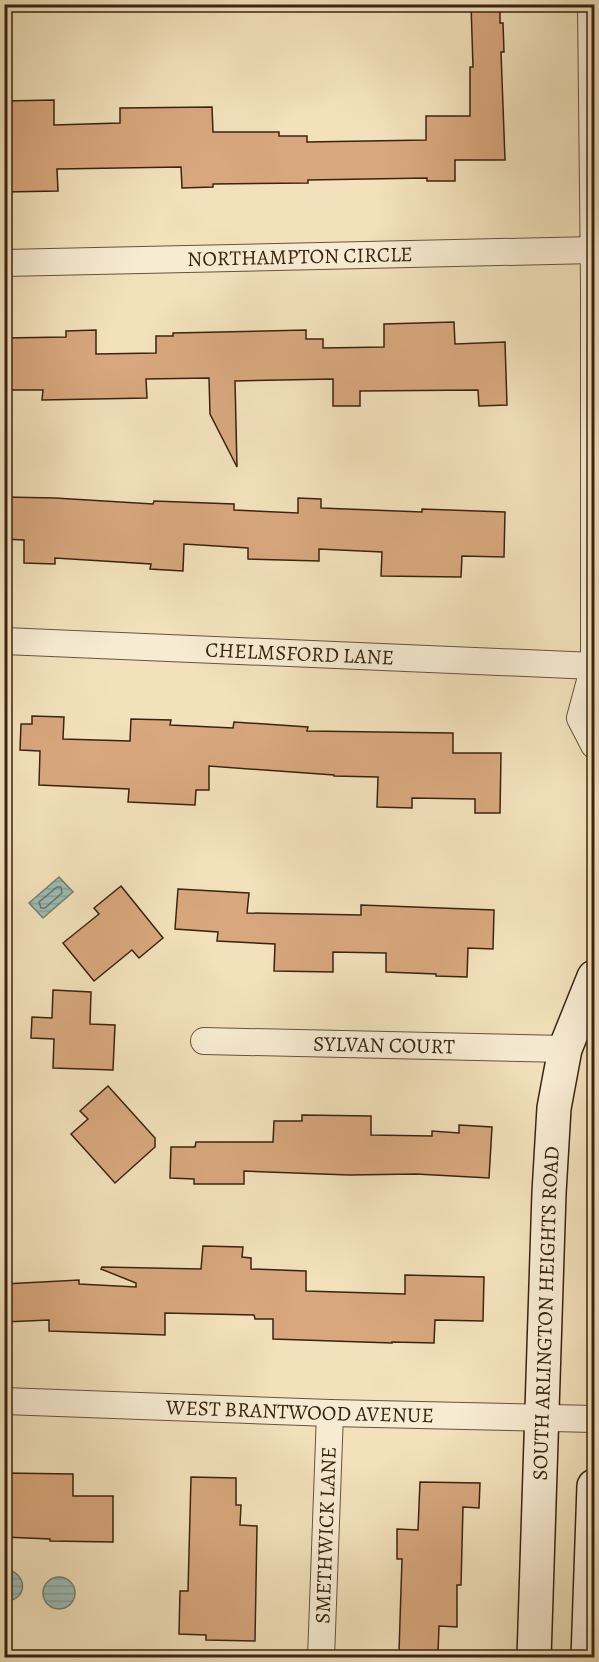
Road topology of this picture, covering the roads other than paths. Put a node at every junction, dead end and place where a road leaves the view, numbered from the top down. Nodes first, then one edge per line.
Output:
1 (591, 4) edge
2 (594, 250) edge
3 (4, 262) edge
4 (4, 641) edge
5 (594, 667) edge
6 (594, 745) edge
7 (594, 977) edge
8 (204, 1041) dead end
9 (565, 1049) junction
10 (4, 1401) edge
11 (330, 1413) junction
12 (541, 1418) junction
13 (594, 1419) edge
14 (594, 1486) edge
15 (321, 1658) edge
16 (534, 1658) edge
17 (588, 1658) edge

1 - 2 street
2 - 3 street, NORTHAMPTON CIRCLE
2 - 5 street
4 - 5 street, CHELMSFORD LANE
5 - 6 street
7 - 9 main road, SOUTH ARLINGTON HEIGHTS ROAD
8 - 9 street, SYLVAN COURT
9 - 12 main road, SOUTH ARLINGTON HEIGHTS ROAD
10 - 11 street, WEST BRANTWOOD AVENUE
11 - 12 street, WEST BRANTWOOD AVENUE
11 - 15 street, SMETHWICK LANE
12 - 13 street, WEST BRANTWOOD AVENUE
12 - 16 main road, SOUTH ARLINGTON HEIGHTS ROAD
14 - 17 main road

